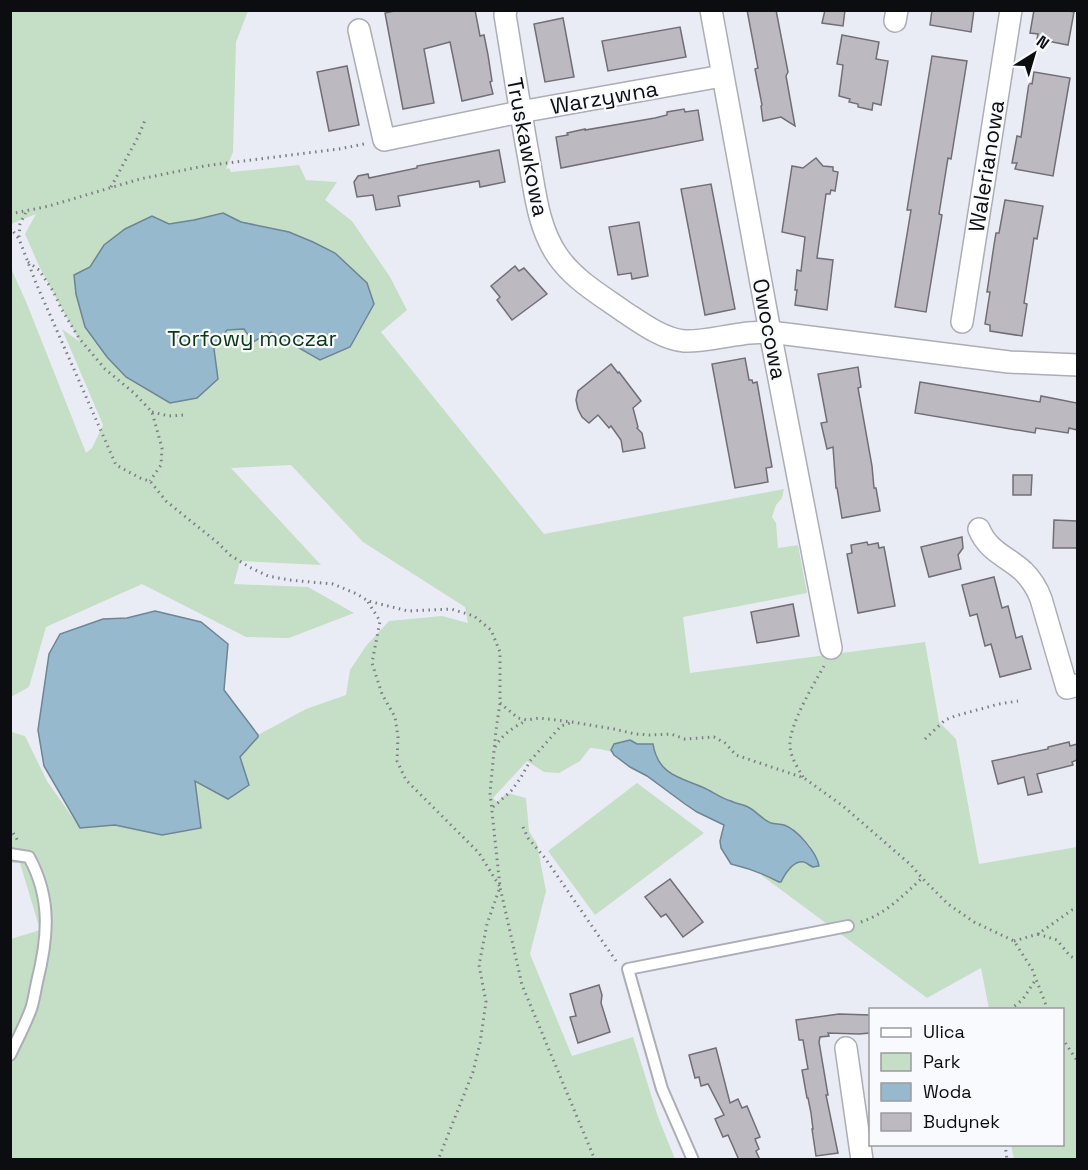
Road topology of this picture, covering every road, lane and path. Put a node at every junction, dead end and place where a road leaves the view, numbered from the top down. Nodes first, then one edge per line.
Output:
1 (506, 10) edge
2 (711, 10) edge
3 (1011, 10) edge
4 (359, 30) dead end
5 (722, 76) junction
6 (520, 112) junction
7 (146, 118) dead end
8 (384, 140) junction
9 (111, 187) junction
10 (26, 211) junction
11 (10, 214) edge
12 (10, 227) edge
13 (19, 239) junction
14 (28, 262) junction
15 (962, 322) dead end
16 (770, 332) junction
17 (1077, 365) edge
18 (152, 412) junction
19 (184, 415) dead end
20 (150, 481) junction
21 (979, 530) dead end
22 (368, 601) junction
23 (831, 648) joint
24 (1077, 686) edge
25 (1018, 701) dead end
26 (500, 703) junction
27 (527, 720) junction
28 (572, 722) junction
29 (925, 739) dead end
30 (494, 747) junction
31 (804, 778) junction
32 (492, 807) junction
33 (523, 827) dead end
34 (10, 854) edge
35 (922, 878) junction
36 (500, 887) junction
37 (1077, 909) edge
38 (848, 927) joint
39 (1038, 934) junction
40 (1014, 941) junction
41 (1077, 960) edge
42 (628, 969) junction
43 (1036, 979) junction
44 (1012, 1008) edge
45 (1047, 1008) edge
46 (1064, 1041) edge
47 (846, 1048) dead end
48 (10, 1055) edge
49 (1077, 1062) edge
50 (438, 1160) edge
51 (595, 1160) edge
52 (693, 1160) edge
53 (862, 1160) edge

1 - 6 street, Truskawkowa
2 - 5 street, Owocowa
3 - 15 street, Walerianowa
4 - 8 street
5 - 6 street, Warzywna
5 - 16 street, Owocowa
6 - 8 street, Warzywna
6 - 16 street, Truskawkowa
7 - 9 path
8 - 9 path
9 - 10 path
10 - 11 path
10 - 13 path
12 - 13 path
13 - 14 path
14 - 18 path
14 - 20 path
16 - 17 street
16 - 23 street, Owocowa
18 - 19 path
18 - 20 path
20 - 22 path
21 - 24 street
22 - 26 path
22 - 36 path
23 - 31 path
25 - 29 path
26 - 27 path
26 - 30 path
27 - 28 path
27 - 30 path
28 - 31 path
28 - 32 path
30 - 32 path
31 - 35 path
32 - 36 path
33 - 42 path
34 - 48 lane
35 - 38 path
35 - 40 path
36 - 50 path
36 - 51 path
37 - 39 path
38 - 42 lane
39 - 40 path
39 - 41 path
40 - 43 path
42 - 52 lane
43 - 44 path
43 - 45 path
46 - 49 path
47 - 53 street

